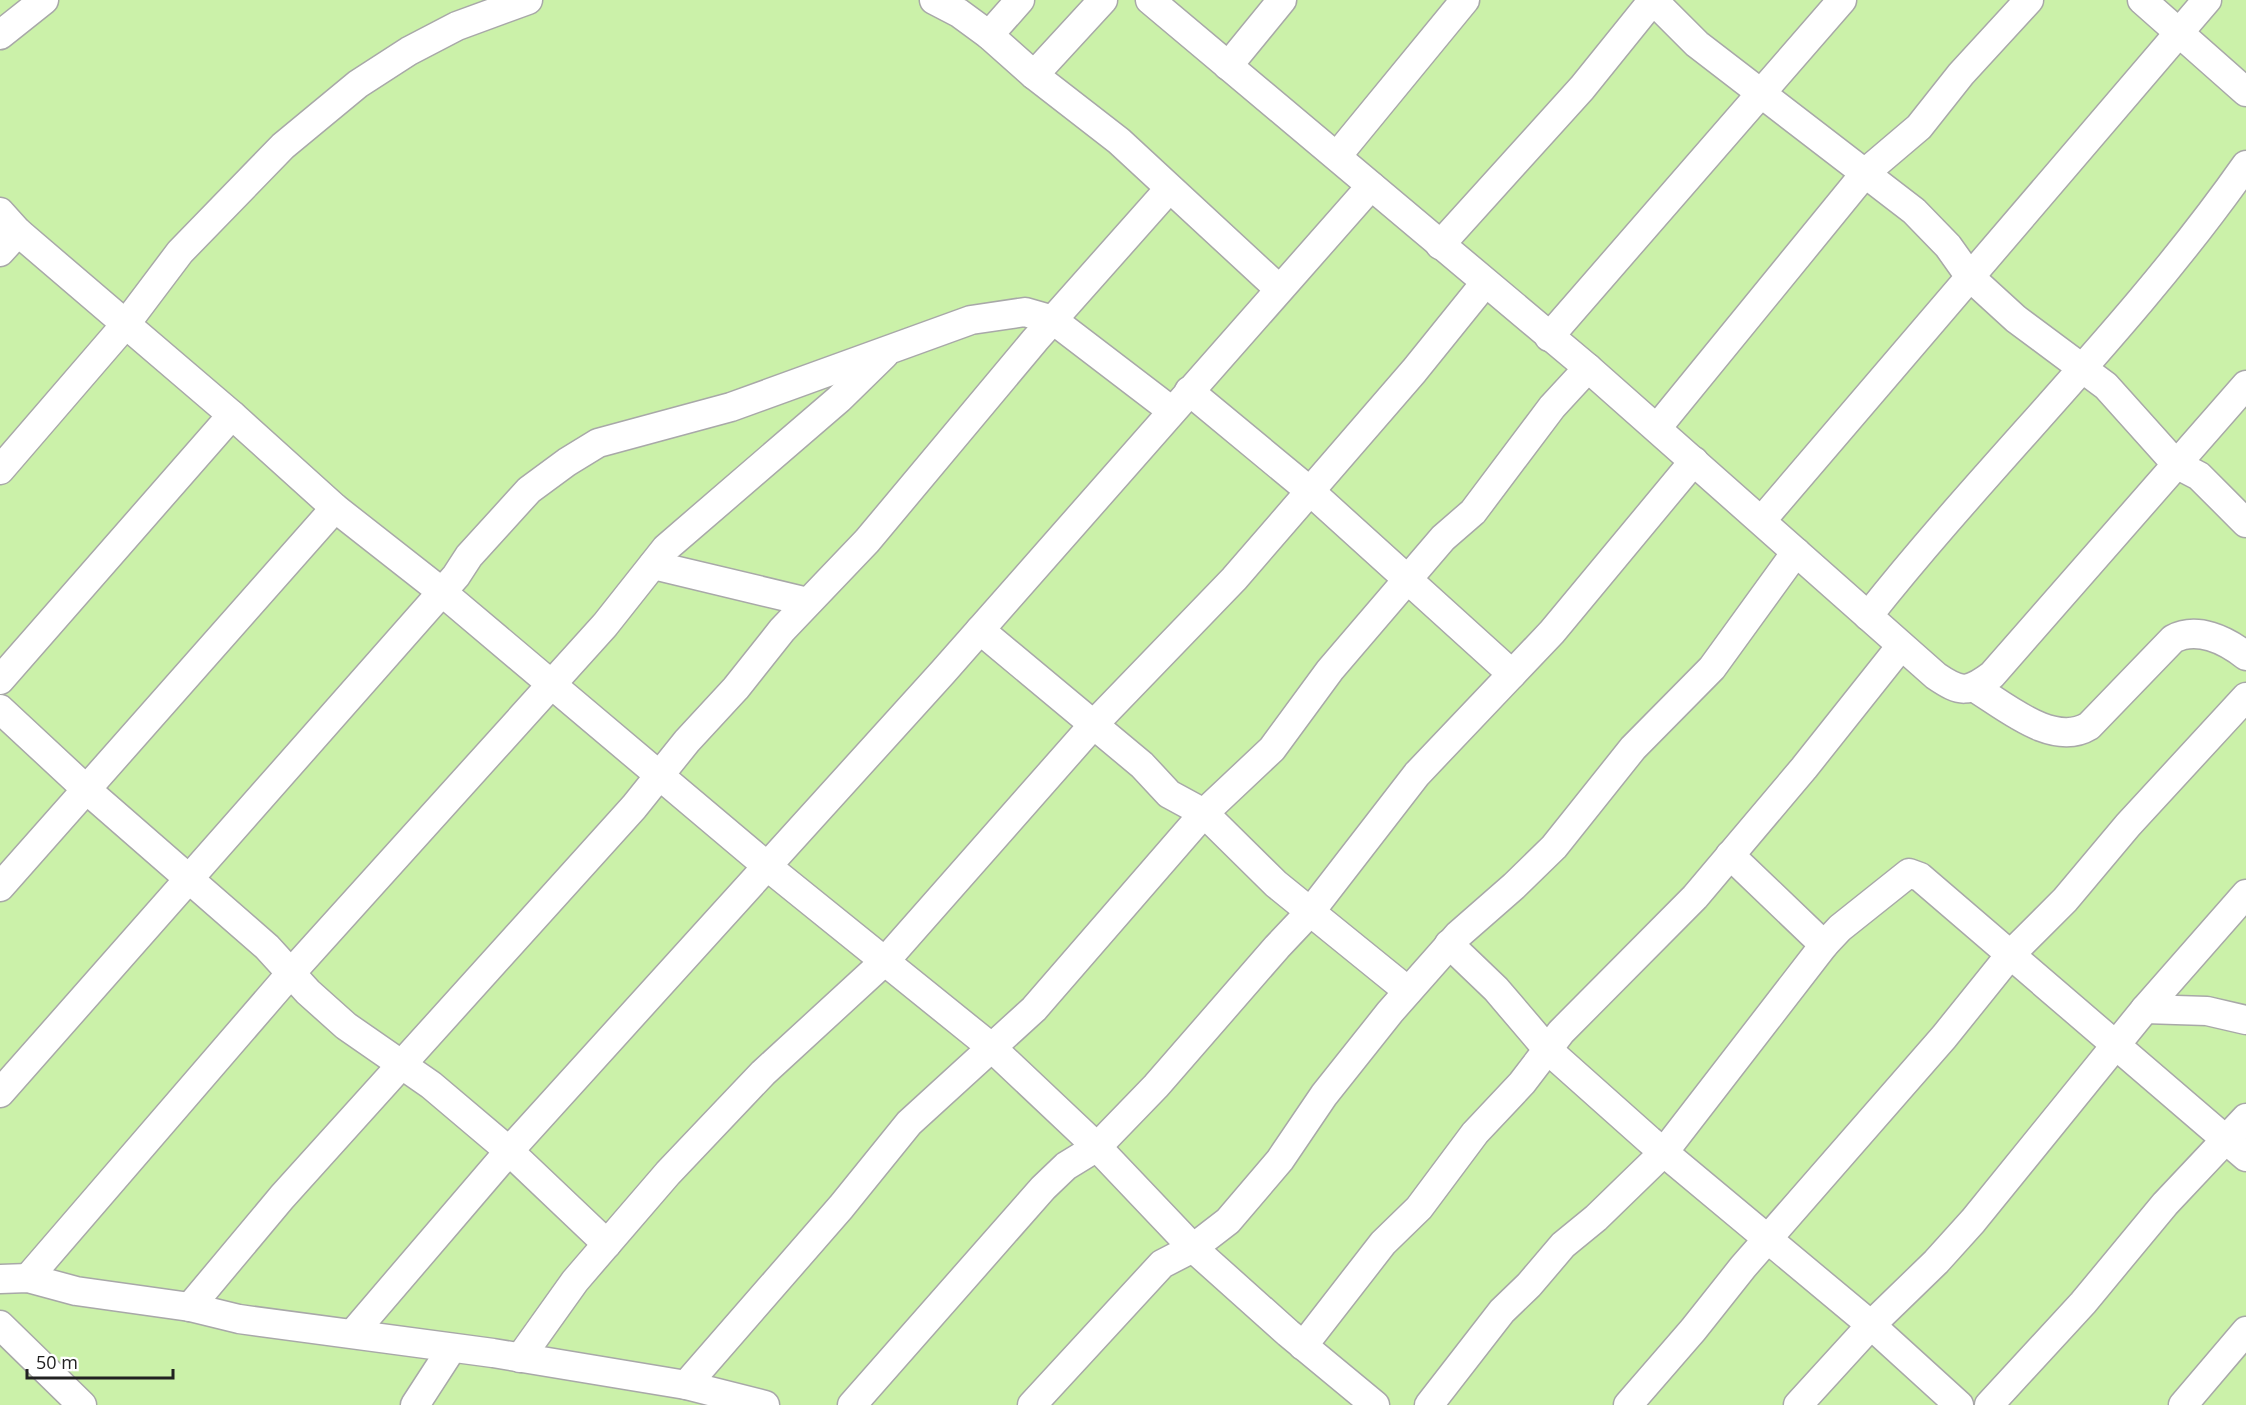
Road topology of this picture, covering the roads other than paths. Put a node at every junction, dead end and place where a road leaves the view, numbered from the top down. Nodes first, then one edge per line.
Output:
1 (44, 0) edge
2 (528, 0) edge
3 (934, 0) edge
4 (1020, 0) edge
5 (1103, 0) edge
6 (1150, 0) edge
7 (1282, 0) edge
8 (1465, 0) edge
9 (1653, 0) edge
10 (1842, 0) edge
11 (2029, 0) edge
12 (2142, 0) edge
13 (2207, 0) edge
14 (2178, 33) junction
15 (0, 35) edge
16 (989, 35) junction
17 (1228, 66) junction
18 (1034, 75) junction
19 (2246, 92) edge
20 (1762, 93) junction
21 (1336, 156) junction
22 (2246, 165) edge
23 (1866, 172) junction
24 (1371, 186) junction
25 (1169, 189) junction
26 (6, 232) edge
27 (1440, 245) junction
28 (1970, 277) junction
29 (1485, 283) junction
30 (1279, 289) junction
31 (1053, 320) junction
32 (125, 325) junction
33 (1549, 337) junction
34 (892, 348) junction
35 (2082, 366) junction
36 (1588, 368) junction
37 (2246, 385) edge
38 (1180, 401) junction
39 (232, 415) junction
40 (1657, 428) junction
41 (1694, 461) junction
42 (2176, 464) junction
43 (0, 470) edge
44 (1311, 492) junction
45 (335, 508) junction
46 (1762, 520) junction
47 (2246, 523) edge
48 (1796, 552) junction
49 (652, 565) junction
50 (1405, 580) junction
51 (442, 592) junction
52 (808, 602) junction
53 (1868, 616) junction
54 (980, 630) junction
55 (1901, 646) junction
56 (2246, 656) edge
57 (1512, 674) junction
58 (0, 680) edge
59 (551, 683) junction
60 (1975, 688) junction
61 (2246, 697) edge
62 (0, 709) edge
63 (1094, 724) junction
64 (659, 775) junction
65 (87, 790) junction
66 (1204, 813) junction
67 (1730, 855) junction
68 (768, 867) junction
69 (189, 880) junction
70 (0, 887) edge
71 (2246, 894) edge
72 (1311, 911) junction
73 (1449, 944) junction
74 (1824, 945) junction
75 (2010, 955) junction
76 (885, 960) junction
77 (291, 973) junction
78 (1408, 992) junction
79 (2145, 1009) junction
80 (2246, 1020) edge
81 (2116, 1045) junction
82 (991, 1047) junction
83 (1548, 1050) junction
84 (403, 1065) junction
85 (0, 1093) edge
86 (2246, 1119) edge
87 (1097, 1147) junction
88 (2236, 1148) edge
89 (509, 1151) junction
90 (1664, 1152) junction
91 (1767, 1239) junction
92 (607, 1244) junction
93 (1193, 1248) junction
94 (28, 1278) junction
95 (0, 1279) edge
96 (190, 1307) junction
97 (0, 1325) edge
98 (1871, 1325) junction
99 (2246, 1331) edge
100 (354, 1332) junction
101 (1304, 1346) junction
102 (452, 1348) junction
103 (520, 1358) junction
104 (686, 1385) junction
105 (82, 1405) edge
106 (415, 1405) edge
107 (765, 1405) edge
108 (852, 1405) edge
109 (1032, 1405) edge
110 (1375, 1405) edge
111 (1429, 1405) edge
112 (1628, 1405) edge
113 (1798, 1405) edge
114 (1959, 1405) edge
115 (1989, 1405) edge
116 (2183, 1405) edge

1 - 15 street
2 - 32 street
3 - 16 street
4 - 16 street
5 - 18 street
6 - 17 street
7 - 17 street
8 - 21 street
9 - 20 street
9 - 27 street
10 - 20 street
11 - 23 street
12 - 14 street
13 - 14 street
14 - 19 street
14 - 28 street
16 - 18 street
17 - 21 street
18 - 25 street
20 - 23 street
20 - 33 street
21 - 24 street
22 - 35 street
23 - 28 street
23 - 40 street
24 - 27 street
24 - 30 street
25 - 30 street
25 - 31 street
26 - 32 street
27 - 29 street
28 - 35 street
28 - 46 street
29 - 33 street
29 - 44 street
30 - 38 street
31 - 34 street
31 - 38 street
31 - 52 street
32 - 39 street
32 - 43 street
33 - 36 street
34 - 49 street
34 - 51 street
35 - 42 street
35 - 53 street
36 - 40 street
36 - 50 street
37 - 42 street
38 - 44 street
38 - 54 street
39 - 45 street
39 - 58 street
40 - 41 street
41 - 46 street
41 - 57 street
42 - 47 street
42 - 60 street
44 - 50 street
44 - 63 street
45 - 51 street
45 - 65 street
46 - 48 street
48 - 53 street
48 - 73 street
49 - 52 street
49 - 59 street
50 - 57 street
50 - 66 street
51 - 59 street
51 - 69 street
52 - 64 street
53 - 55 street
54 - 63 street
54 - 68 street
55 - 60 street
55 - 67 street
56 - 60 street
57 - 72 street
59 - 64 street
59 - 77 street
61 - 75 street
62 - 65 street
63 - 66 street
63 - 76 street
64 - 68 street
64 - 84 street
65 - 69 street
65 - 70 street
66 - 72 street
66 - 82 street
67 - 74 street
67 - 83 street
68 - 76 street
68 - 89 street
69 - 77 street
69 - 85 street
71 - 79 street
72 - 78 street
72 - 87 street
73 - 78 street
73 - 83 street
74 - 75 street
74 - 90 street
75 - 81 street
75 - 91 street
76 - 82 street
76 - 92 street
77 - 84 street
77 - 94 street
78 - 93 street
79 - 80 street
79 - 81 street
81 - 88 street
81 - 98 street
82 - 87 street
82 - 104 street
83 - 90 street
83 - 101 street
84 - 89 street
84 - 96 street
86 - 88 street
87 - 93 street
87 - 108 street
88 - 115 street
89 - 92 street
89 - 100 street
90 - 91 street
90 - 111 street
91 - 98 street
91 - 112 street
92 - 103 street
93 - 101 street
93 - 109 street
94 - 95 street
94 - 96 street
96 - 100 street
97 - 105 street
98 - 113 street
98 - 114 street
99 - 116 street
100 - 102 street
101 - 110 street
102 - 103 street
102 - 106 street
103 - 104 street
104 - 107 street

